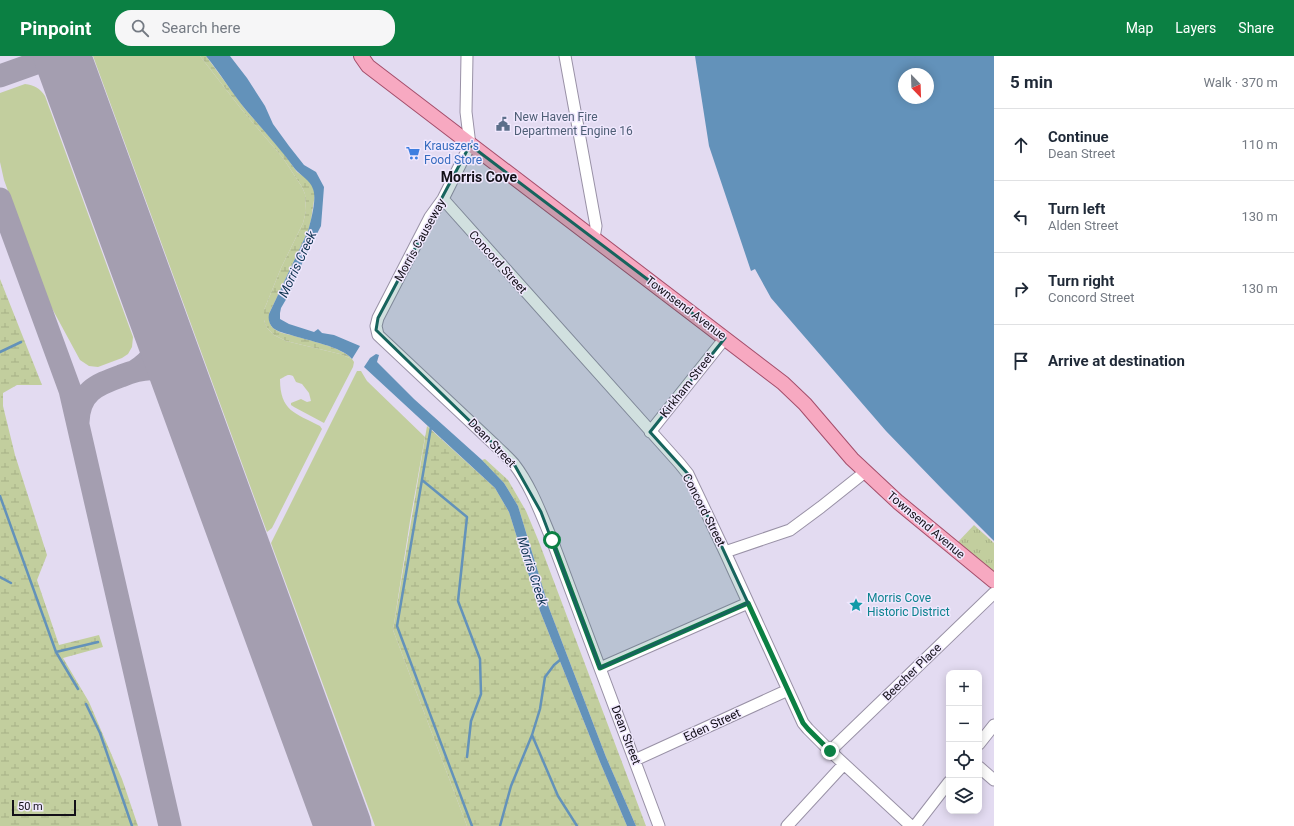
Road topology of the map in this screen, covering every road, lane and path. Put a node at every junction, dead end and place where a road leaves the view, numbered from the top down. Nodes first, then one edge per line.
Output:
1 (361, 56) edge
2 (468, 56) edge
3 (565, 56) edge
4 (470, 145) junction
5 (442, 199) junction
6 (594, 238) junction
7 (378, 335) joint
8 (725, 338) junction
9 (650, 432) junction
10 (865, 472) junction
11 (725, 552) junction
12 (994, 581) edge
13 (994, 593) edge
14 (748, 603) junction
15 (600, 668) junction
16 (788, 690) junction
17 (994, 725) edge
18 (981, 742) edge
19 (830, 751) junction
20 (635, 760) junction
21 (844, 764) junction
22 (982, 770) edge
23 (994, 780) edge
24 (946, 786) edge
25 (659, 826) edge
26 (787, 826) edge
27 (911, 826) edge
28 (915, 826) edge

1 - 4 main road, Townsend Avenue
2 - 4 street
3 - 6 street
4 - 5 street, Morris Causeway
4 - 6 main road, Townsend Avenue
5 - 7 street, Morris Causeway
5 - 9 street, Concord Street
6 - 8 main road, Townsend Avenue
7 - 15 street, Dean Street
8 - 9 street, Kirkham Street
8 - 10 main road, Townsend Avenue
9 - 11 street, Concord Street
10 - 11 street
10 - 12 main road, Townsend Avenue
11 - 14 street, Concord Street
13 - 19 street, Beecher Place
14 - 15 street
14 - 16 street, Concord Street
15 - 20 street, Dean Street
16 - 19 street, Concord Street
16 - 20 street, Eden Street
17 - 18 street
19 - 21 street, Concord Street
20 - 25 street, Dean Street
21 - 26 street
21 - 27 street, Concord Street
22 - 23 street
24 - 28 street

